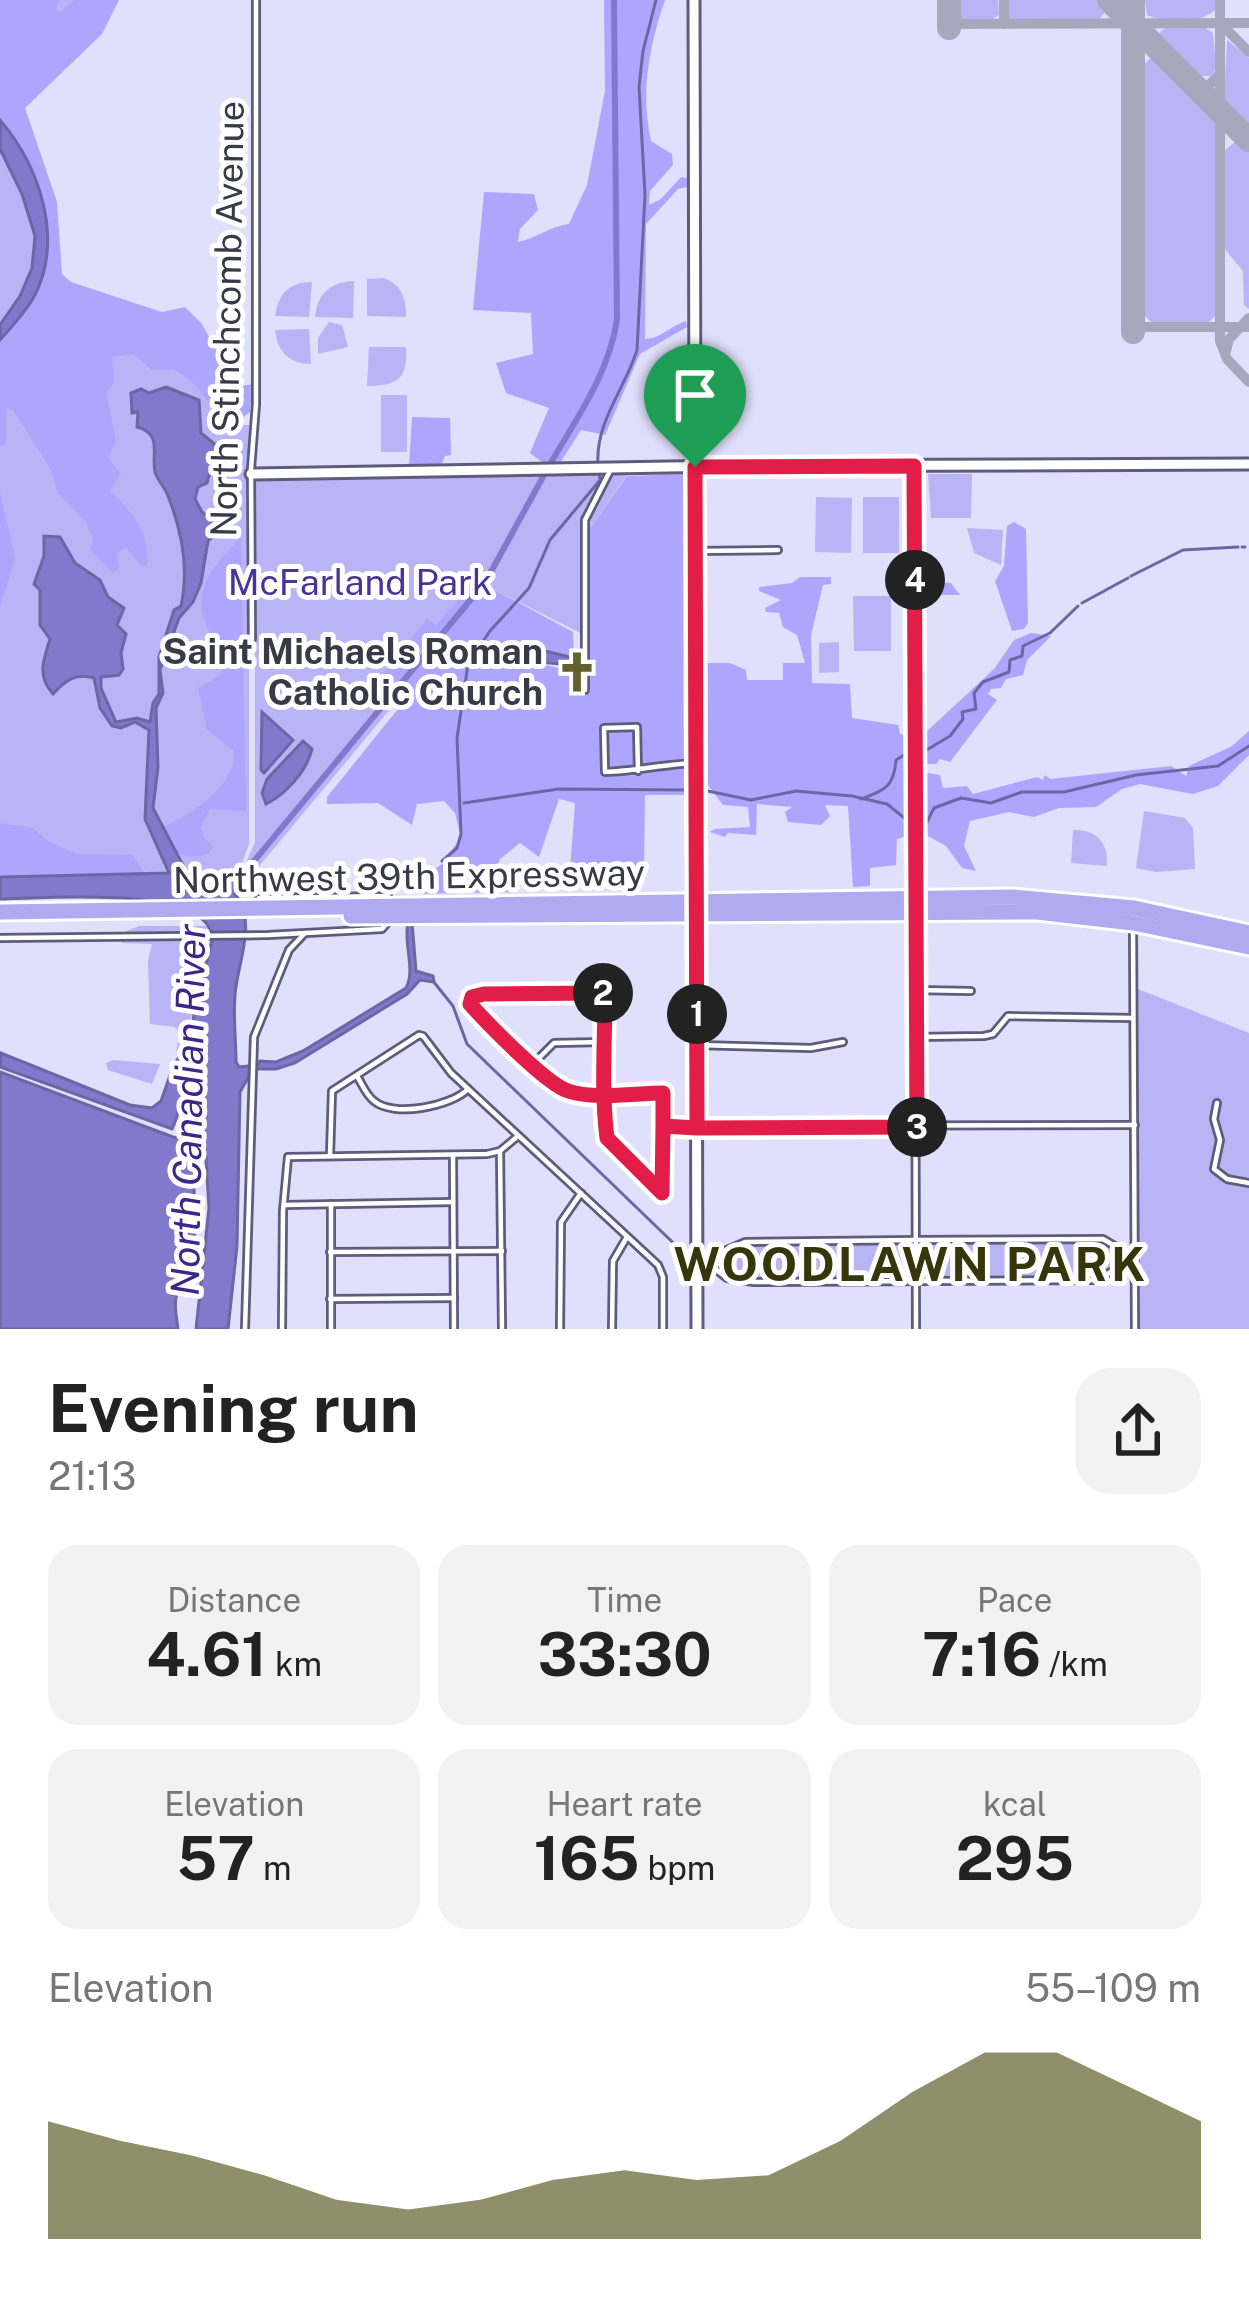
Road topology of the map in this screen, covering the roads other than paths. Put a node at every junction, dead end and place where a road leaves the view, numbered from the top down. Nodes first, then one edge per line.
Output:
1 (256, 0) edge
2 (694, 0) edge
3 (1249, 464) edge
4 (914, 466) junction
5 (695, 467) junction
6 (611, 469) junction
7 (251, 474) junction
8 (778, 550) dead end
9 (695, 551) junction
10 (252, 639) dead end
11 (585, 690) dead end
12 (696, 763) junction
13 (638, 771) junction
14 (916, 905) junction
15 (697, 908) junction
16 (389, 911) junction
17 (1134, 915) junction
18 (0, 916) edge
19 (1249, 933) edge
20 (282, 934) junction
21 (305, 934) junction
22 (0, 938) edge
23 (1249, 947) edge
24 (289, 950) junction
25 (915, 990) junction
26 (970, 991) dead end
27 (1133, 1018) junction
28 (915, 1037) junction
29 (605, 1042) junction
30 (842, 1042) dead end
31 (697, 1045) junction
32 (533, 1064) junction
33 (356, 1074) junction
34 (468, 1089) junction
35 (605, 1093) junction
36 (1217, 1103) dead end
37 (1135, 1125) junction
38 (663, 1126) junction
39 (917, 1127) junction
40 (697, 1128) junction
41 (518, 1136) junction
42 (500, 1151) junction
43 (453, 1155) junction
44 (330, 1156) junction
45 (1249, 1184) edge
46 (581, 1193) junction
47 (452, 1202) junction
48 (331, 1204) junction
49 (283, 1205) junction
50 (627, 1237) junction
51 (916, 1240) junction
52 (454, 1251) junction
53 (502, 1251) junction
54 (330, 1252) junction
55 (1135, 1258) junction
56 (702, 1262) junction
57 (915, 1282) junction
58 (454, 1298) junction
59 (331, 1299) junction
60 (245, 1329) edge
61 (282, 1329) edge
62 (331, 1329) edge
63 (454, 1329) edge
64 (502, 1329) edge
65 (560, 1329) edge
66 (612, 1329) edge
67 (663, 1329) edge
68 (698, 1329) edge
69 (916, 1329) edge
70 (1135, 1329) edge

1 - 7 street, North Stinchcomb Avenue
2 - 5 main road
3 - 4 main road
4 - 5 main road
4 - 14 street
5 - 6 main road
5 - 9 main road
6 - 7 main road
6 - 11 street
7 - 10 street, North Stinchcomb Avenue
8 - 9 street
9 - 12 main road
12 - 13 street
12 - 15 main road
13 - 13 street
14 - 15 highway, Northwest 39th Expressway
14 - 17 highway, Northwest 39th Expressway
14 - 25 street
15 - 16 highway, Northwest 39th Expressway
15 - 31 main road
16 - 18 highway, Northwest 39th Expressway
16 - 21 street
17 - 19 highway, Northwest 39th Expressway
17 - 23 highway, Northwest 39th Expressway
17 - 27 street
20 - 21 street
20 - 22 street
20 - 24 street
21 - 24 street
24 - 60 street
25 - 26 street
25 - 28 street
27 - 28 street
27 - 37 street
28 - 39 street
29 - 32 street
29 - 32 street
29 - 35 street
30 - 31 street
31 - 40 main road
32 - 35 street
33 - 34 street
33 - 34 street
33 - 44 street
34 - 41 street
35 - 38 street
35 - 38 street
36 - 45 street
37 - 39 street
37 - 55 street
38 - 40 street
39 - 40 street
39 - 51 street
40 - 56 main road
41 - 42 street
41 - 46 street
42 - 43 street
42 - 53 street
43 - 44 street
43 - 47 street
44 - 49 street
46 - 50 street
46 - 65 street
47 - 48 street
47 - 52 street
48 - 49 street
48 - 54 street
49 - 61 street
50 - 66 street
50 - 67 street
51 - 55 street
51 - 56 street
51 - 57 street
52 - 53 street
52 - 54 street
52 - 58 street
53 - 64 street
54 - 59 street
55 - 57 street
55 - 70 street
56 - 57 street
56 - 68 main road
57 - 69 street
58 - 59 street
58 - 63 street
59 - 62 street

